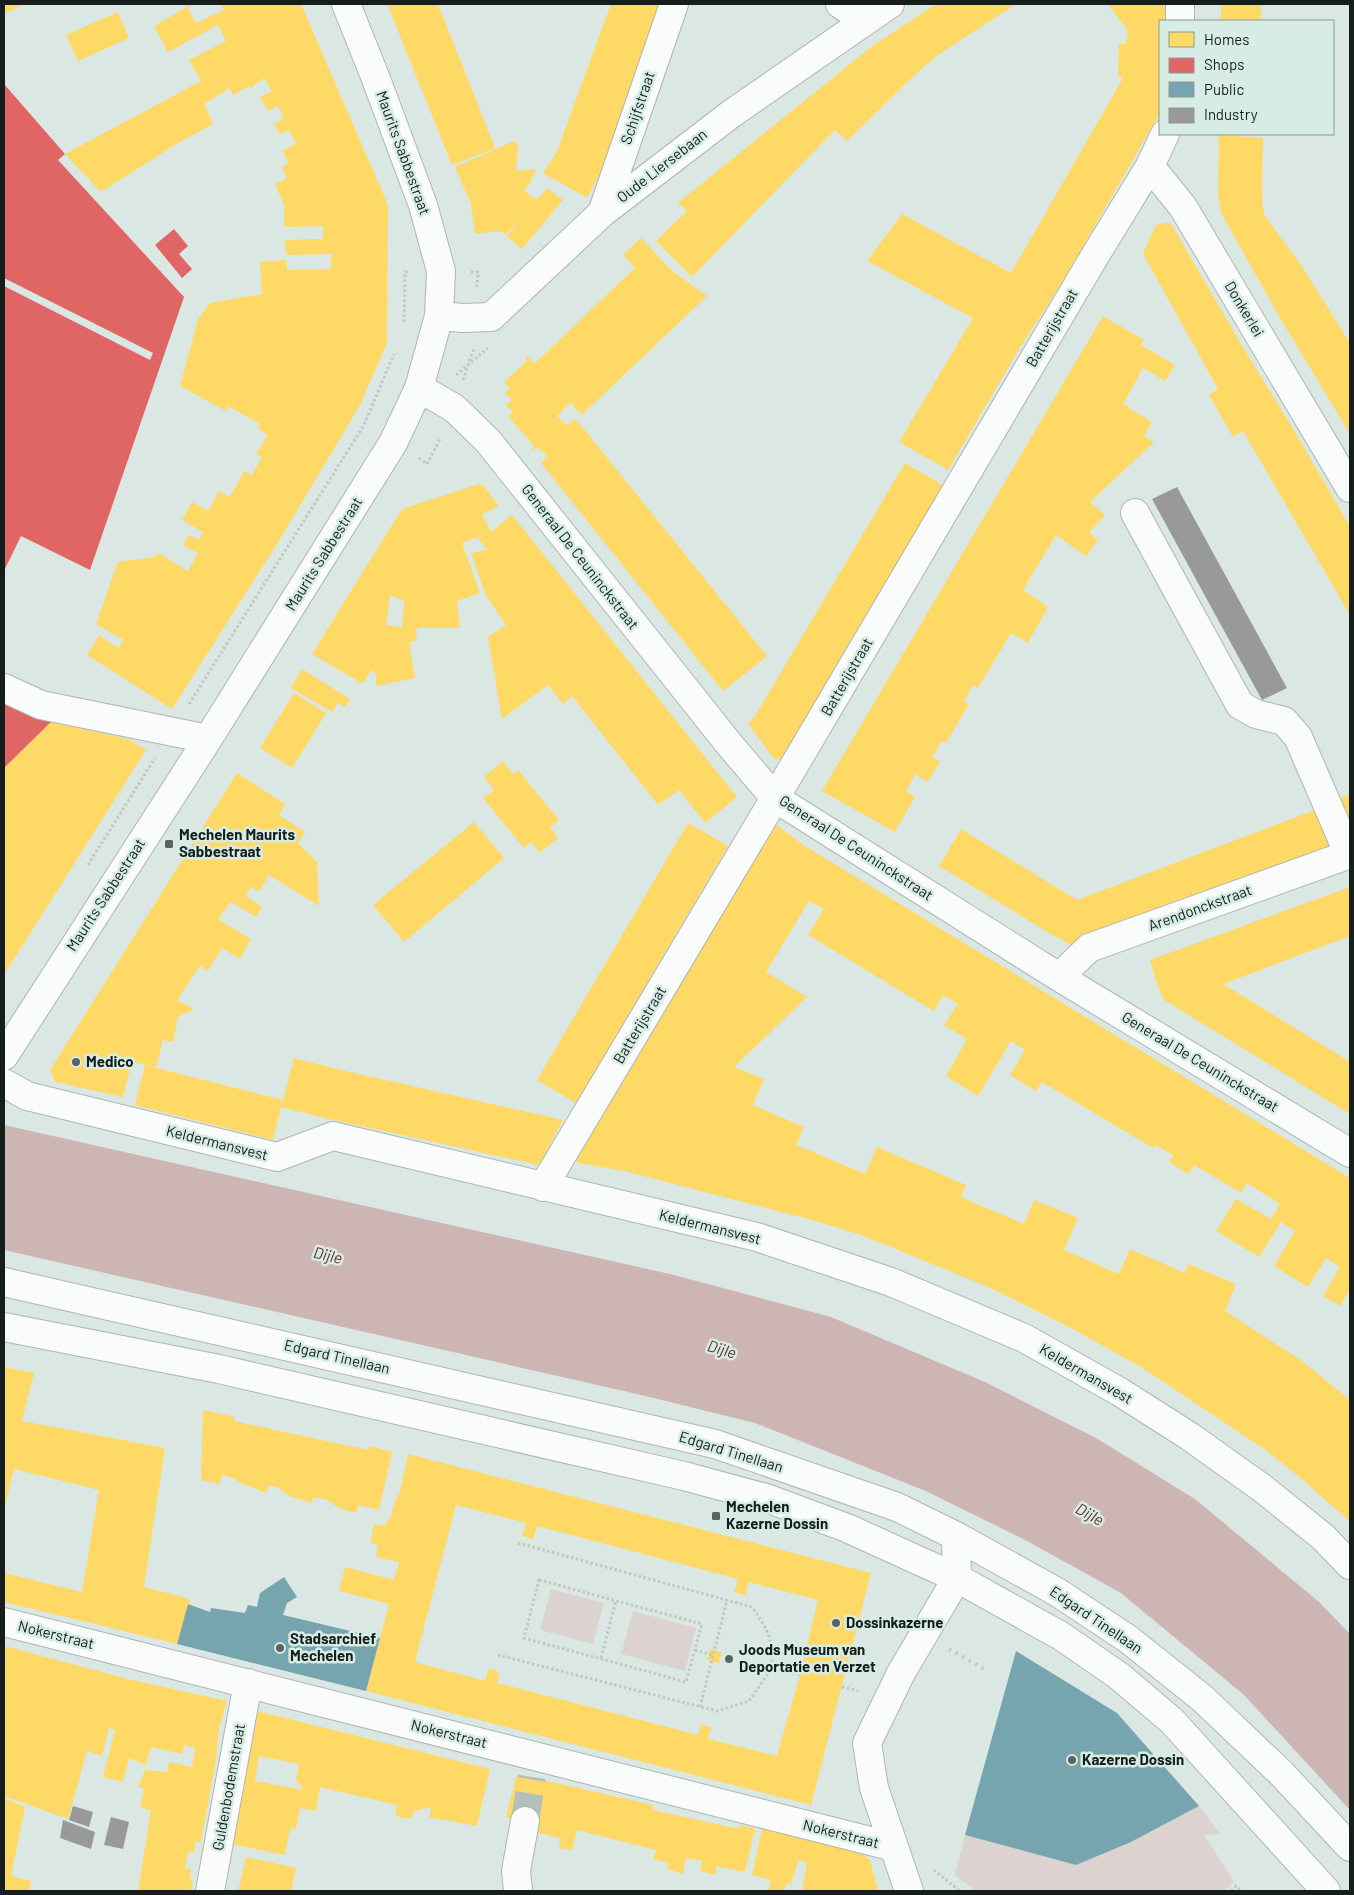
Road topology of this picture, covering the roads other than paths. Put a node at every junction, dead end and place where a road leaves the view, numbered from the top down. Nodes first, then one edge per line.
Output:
1 (346, 4) edge
2 (674, 4) edge
3 (840, 4) edge
4 (890, 4) edge
5 (1180, 4) edge
6 (1180, 20) edge
7 (865, 21) junction
8 (1165, 135) edge
9 (1150, 166) junction
10 (602, 213) junction
11 (440, 316) junction
12 (419, 388) junction
13 (1350, 488) edge
14 (1135, 513) dead end
15 (4, 688) edge
16 (208, 739) junction
17 (775, 798) junction
18 (1350, 854) edge
19 (1059, 977) junction
20 (4, 1056) edge
21 (4, 1083) edge
22 (1350, 1153) edge
23 (543, 1187) junction
24 (4, 1282) edge
25 (4, 1327) edge
26 (956, 1536) junction
27 (1350, 1565) edge
28 (957, 1578) junction
29 (4, 1622) edge
30 (248, 1683) junction
31 (525, 1821) tunnel mouth
32 (894, 1847) junction
33 (1350, 1847) edge
34 (210, 1891) edge
35 (518, 1891) edge
36 (909, 1891) edge
37 (1326, 1891) edge

1 - 11 street, Maurits Sabbestraat
2 - 10 street, Schijfstraat
3 - 7 street
4 - 7 street, Oude Liersebaan
5 - 6 street
7 - 10 street, Oude Liersebaan
8 - 9 street
9 - 13 street, Donkerlei
9 - 17 street, Batterijstraat
10 - 11 street, Oude Liersebaan
11 - 12 street, Maurits Sabbestraat
12 - 16 street, Maurits Sabbestraat
12 - 17 street, Generaal De Ceuninckstraat
14 - 18 street
15 - 16 street
16 - 20 street, Maurits Sabbestraat
17 - 19 street, Generaal De Ceuninckstraat
17 - 23 street, Batterijstraat
18 - 19 street, Arendonckstraat
19 - 22 street, Generaal De Ceuninckstraat
21 - 23 street, Keldermansvest
23 - 27 street, Keldermansvest
24 - 26 street, Edgard Tinellaan
25 - 28 street
26 - 28 street
26 - 33 street, Edgard Tinellaan
28 - 32 street
28 - 37 street
29 - 30 street, Nokerstraat
30 - 32 street, Nokerstraat
30 - 34 street, Guldenbodemstraat
31 - 35 street
32 - 36 street

